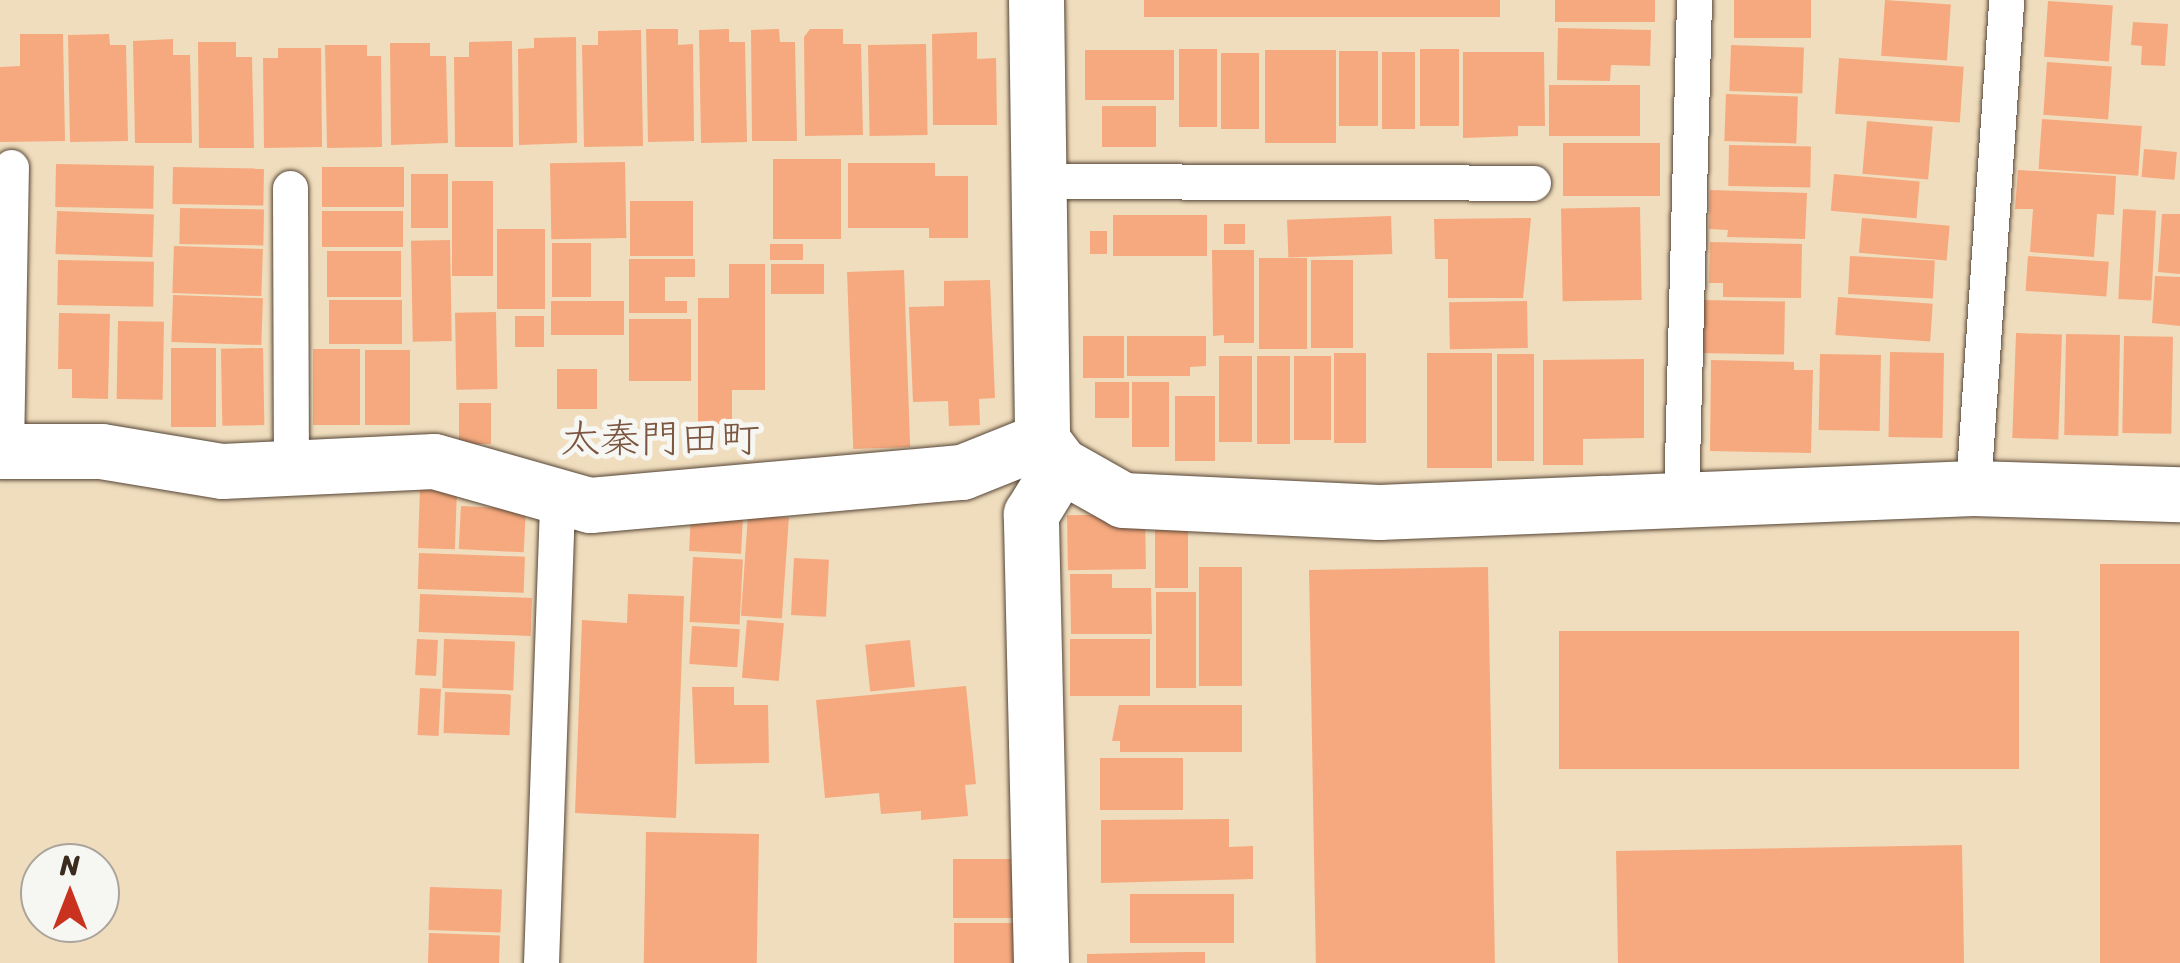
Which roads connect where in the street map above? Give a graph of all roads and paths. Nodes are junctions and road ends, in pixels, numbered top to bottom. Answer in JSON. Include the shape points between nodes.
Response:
{"nodes":[{"id":1,"x":1036,"y":0,"type":"edge"},
{"id":2,"x":1694,"y":0,"type":"edge"},
{"id":3,"x":2006,"y":0,"type":"edge"},
{"id":4,"x":11,"y":167,"type":"dead end"},
{"id":5,"x":1038,"y":181,"type":"junction"},
{"id":6,"x":1532,"y":183,"type":"dead end"},
{"id":7,"x":290,"y":188,"type":"dead end"},
{"id":8,"x":3,"y":451,"type":"edge"},
{"id":9,"x":1052,"y":453,"type":"junction"},
{"id":10,"x":291,"y":468,"type":"junction"},
{"id":11,"x":1973,"y":488,"type":"junction"},
{"id":12,"x":2180,"y":494,"type":"edge"},
{"id":13,"x":557,"y":498,"type":"junction"},
{"id":14,"x":1681,"y":501,"type":"junction"},
{"id":15,"x":541,"y":963,"type":"edge"},
{"id":16,"x":1041,"y":963,"type":"edge"}],
"edges":[{"from":1,"to":5,"type":"street"},
{"from":2,"to":14,"type":"lane"},
{"from":3,"to":11,"type":"lane"},
{"from":4,"to":8,"type":"lane"},
{"from":5,"to":6,"type":"lane"},
{"from":5,"to":9,"type":"street"},
{"from":7,"to":10,"type":"lane"},
{"from":8,"to":10,"type":"street","via":[[101,451],[222,471]]},
{"from":9,"to":13,"type":"street","via":[[962,472],[590,505]]},
{"from":9,"to":14,"type":"street","via":[[1123,500],[1379,512]]},
{"from":9,"to":16,"type":"street","via":[[1032,514]]},
{"from":10,"to":13,"type":"street","via":[[434,462]]},
{"from":11,"to":12,"type":"street"},
{"from":11,"to":14,"type":"street"},
{"from":13,"to":15,"type":"lane"}]}
